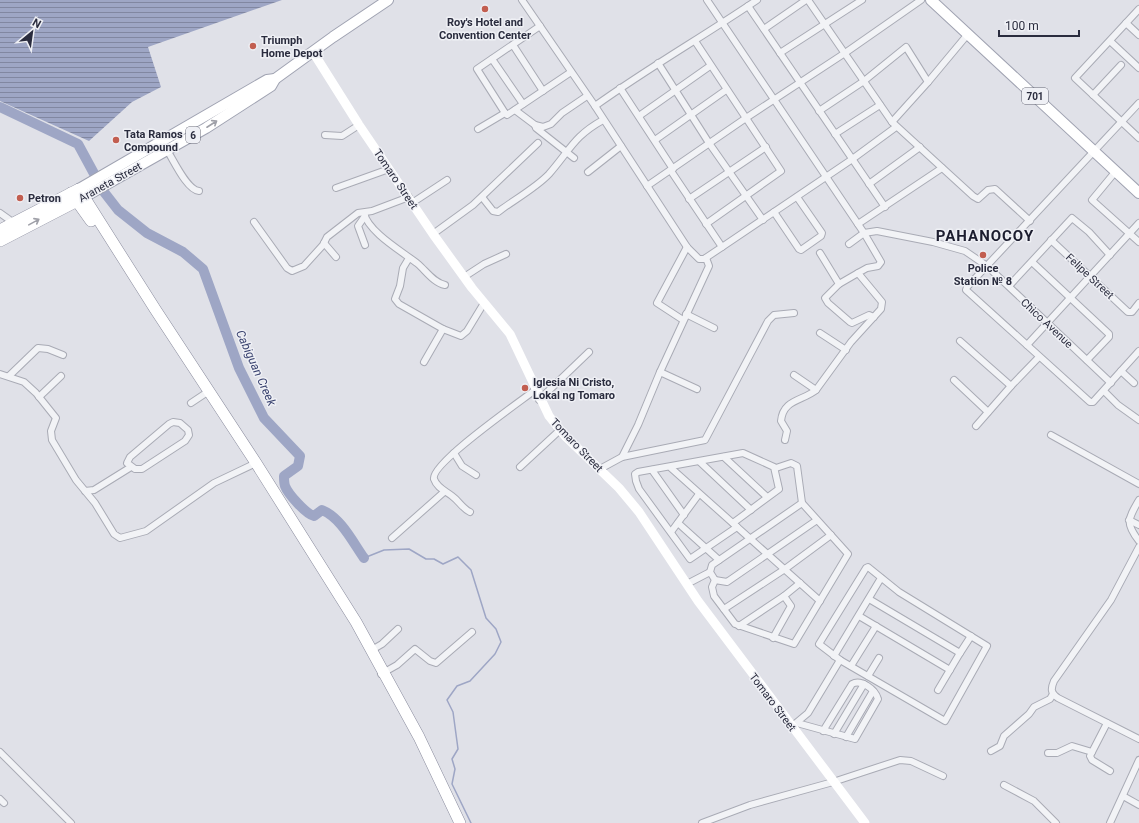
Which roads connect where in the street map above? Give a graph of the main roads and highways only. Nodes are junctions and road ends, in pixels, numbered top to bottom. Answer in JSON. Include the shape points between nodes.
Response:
{"nodes":[{"id":1,"x":388,"y":0,"type":"edge"},
{"id":2,"x":931,"y":0,"type":"edge"},
{"id":3,"x":275,"y":79,"type":"junction"},
{"id":4,"x":104,"y":181,"type":"junction"},
{"id":5,"x":1139,"y":192,"type":"edge"},
{"id":6,"x":78,"y":195,"type":"junction"},
{"id":7,"x":17,"y":226,"type":"junction"},
{"id":8,"x":0,"y":230,"type":"edge"},
{"id":9,"x":0,"y":241,"type":"edge"},
{"id":10,"x":383,"y":673,"type":"junction"},
{"id":11,"x":456,"y":823,"type":"edge"},
{"id":12,"x":460,"y":823,"type":"edge"}],
"edges":[{"from":1,"to":3,"type":"main road","name":"Araneta Street","number":"6"},
{"from":2,"to":5,"type":"main road","number":"701"},
{"from":3,"to":4,"type":"main road","name":"Araneta Street","number":"6","via":[[267,80]]},
{"from":4,"to":3,"type":"main road","name":"Araneta Street","number":"6","one_way":true,"via":[[167,150],[271,86]]},
{"from":4,"to":6,"type":"main road","name":"Araneta Street","number":"6"},
{"from":6,"to":7,"type":"highway","name":"Araneta Street","number":"6"},
{"from":6,"to":10,"type":"highway","via":[[308,544]]},
{"from":7,"to":8,"type":"highway","name":"Araneta Street","number":"6"},
{"from":7,"to":9,"type":"highway","name":"Araneta Street","number":"6"},
{"from":10,"to":11,"type":"highway"},
{"from":10,"to":12,"type":"highway","via":[[419,737]]}]}
